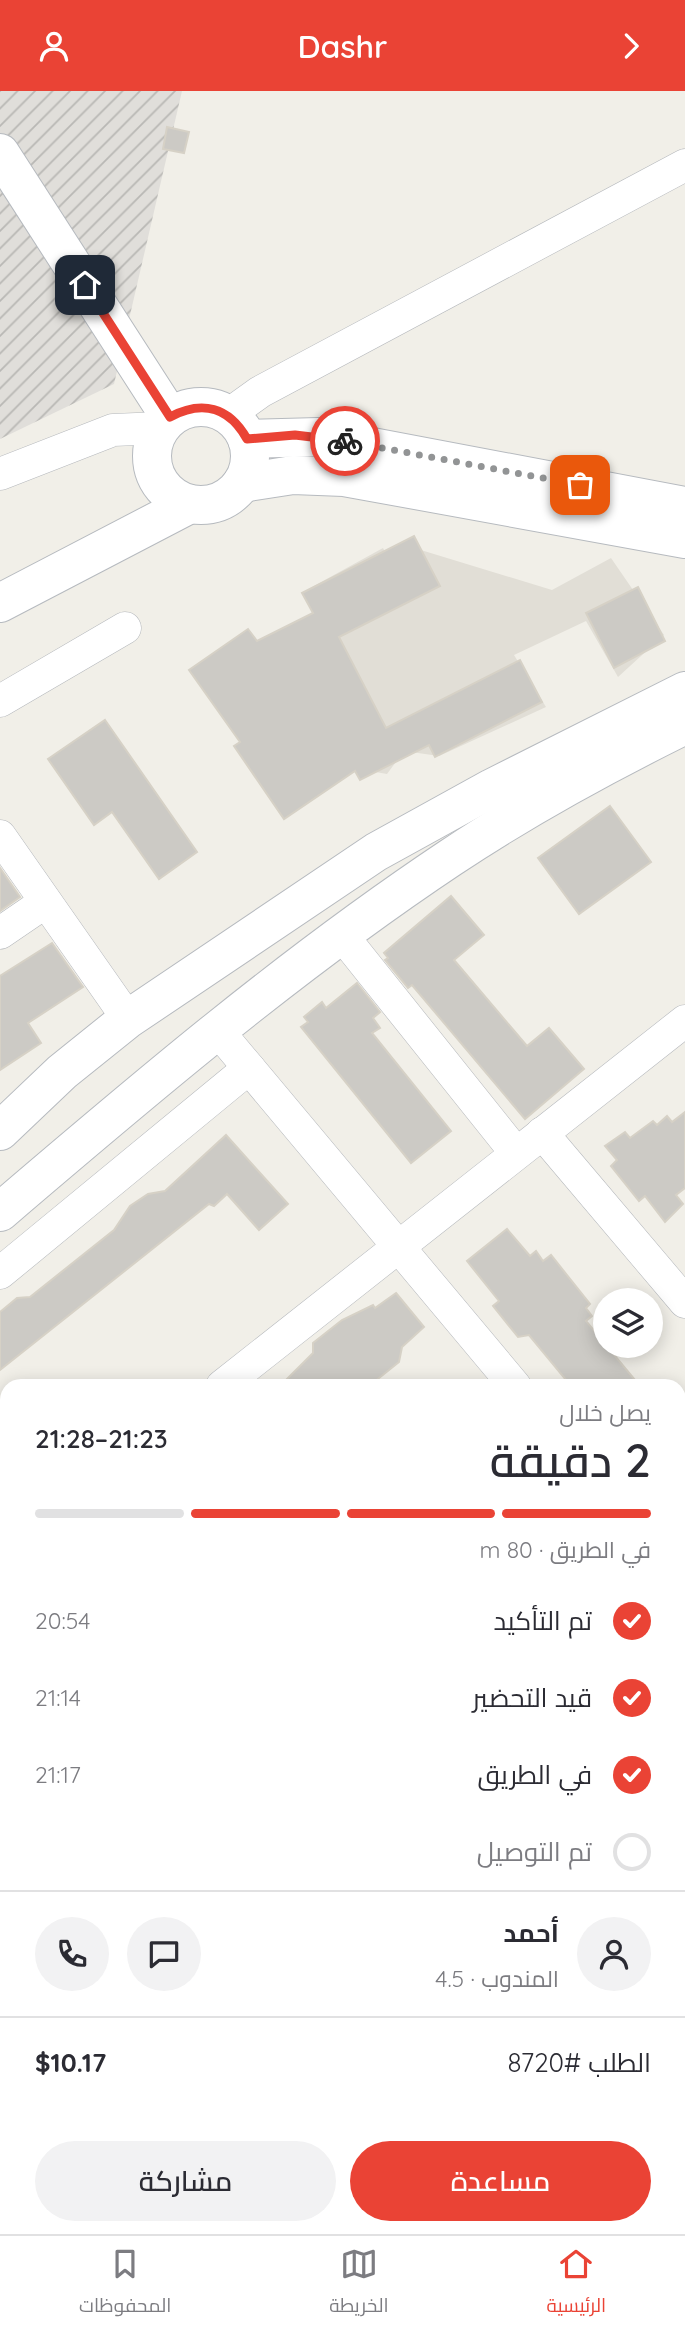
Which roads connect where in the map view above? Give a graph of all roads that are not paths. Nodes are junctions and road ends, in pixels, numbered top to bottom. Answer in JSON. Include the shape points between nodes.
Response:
{"nodes":[{"id":1,"x":0,"y":153,"type":"edge"},
{"id":2,"x":685,"y":165,"type":"edge"},
{"id":3,"x":165,"y":422,"type":"junction"},
{"id":4,"x":238,"y":427,"type":"junction"},
{"id":5,"x":154,"y":473,"type":"junction"},
{"id":6,"x":0,"y":474,"type":"edge"},
{"id":7,"x":242,"y":483,"type":"junction"},
{"id":8,"x":190,"y":504,"type":"junction"},
{"id":9,"x":685,"y":506,"type":"edge"},
{"id":10,"x":121,"y":538,"type":"junction"},
{"id":11,"x":685,"y":539,"type":"edge"},
{"id":12,"x":0,"y":603,"type":"edge"},
{"id":13,"x":125,"y":628,"type":"dead end"},
{"id":14,"x":685,"y":691,"type":"edge"},
{"id":15,"x":0,"y":701,"type":"edge"},
{"id":16,"x":685,"y":725,"type":"edge"},
{"id":17,"x":0,"y":836,"type":"edge"},
{"id":18,"x":44,"y":903,"type":"junction"},
{"id":19,"x":0,"y":933,"type":"edge"},
{"id":20,"x":341,"y":934,"type":"junction"},
{"id":21,"x":128,"y":1019,"type":"junction"},
{"id":22,"x":685,"y":1021,"type":"edge"},
{"id":23,"x":218,"y":1031,"type":"junction"},
{"id":24,"x":249,"y":1068,"type":"junction"},
{"id":25,"x":0,"y":1131,"type":"edge"},
{"id":26,"x":542,"y":1133,"type":"junction"},
{"id":27,"x":516,"y":1153,"type":"junction"},
{"id":28,"x":0,"y":1212,"type":"edge"},
{"id":29,"x":399,"y":1244,"type":"junction"},
{"id":30,"x":0,"y":1273,"type":"edge"},
{"id":31,"x":685,"y":1302,"type":"edge"},
{"id":32,"x":231,"y":1379,"type":"edge"},
{"id":33,"x":509,"y":1379,"type":"edge"}],
"edges":[{"from":1,"to":3,"type":"street"},
{"from":2,"to":4,"type":"street","via":[[260,392]]},
{"from":3,"to":4,"type":"street","via":[[199,407],[214,408]]},
{"from":3,"to":5,"type":"street","via":[[151,457]]},
{"from":3,"to":6,"type":"street","via":[[105,432]]},
{"from":4,"to":7,"type":"street","via":[[250,454]]},
{"from":4,"to":9,"type":"street","via":[[342,440]]},
{"from":5,"to":8,"type":"street","via":[[168,493]]},
{"from":5,"to":10,"type":"street","via":[[141,507]]},
{"from":7,"to":8,"type":"street","via":[[220,501]]},
{"from":7,"to":11,"type":"street","via":[[293,475],[344,477]]},
{"from":8,"to":10,"type":"street"},
{"from":10,"to":12,"type":"street"},
{"from":13,"to":15,"type":"street"},
{"from":14,"to":21,"type":"street","via":[[376,852]]},
{"from":16,"to":20,"type":"street","via":[[508,821]]},
{"from":17,"to":18,"type":"street"},
{"from":18,"to":19,"type":"street"},
{"from":18,"to":21,"type":"street"},
{"from":20,"to":23,"type":"street"},
{"from":20,"to":27,"type":"street"},
{"from":21,"to":25,"type":"street","via":[[62,1072]]},
{"from":22,"to":26,"type":"street"},
{"from":23,"to":24,"type":"street"},
{"from":23,"to":28,"type":"street"},
{"from":24,"to":29,"type":"street"},
{"from":24,"to":30,"type":"street"},
{"from":26,"to":27,"type":"street"},
{"from":26,"to":31,"type":"street"},
{"from":27,"to":29,"type":"street"},
{"from":29,"to":32,"type":"street"},
{"from":29,"to":33,"type":"street"}]}
